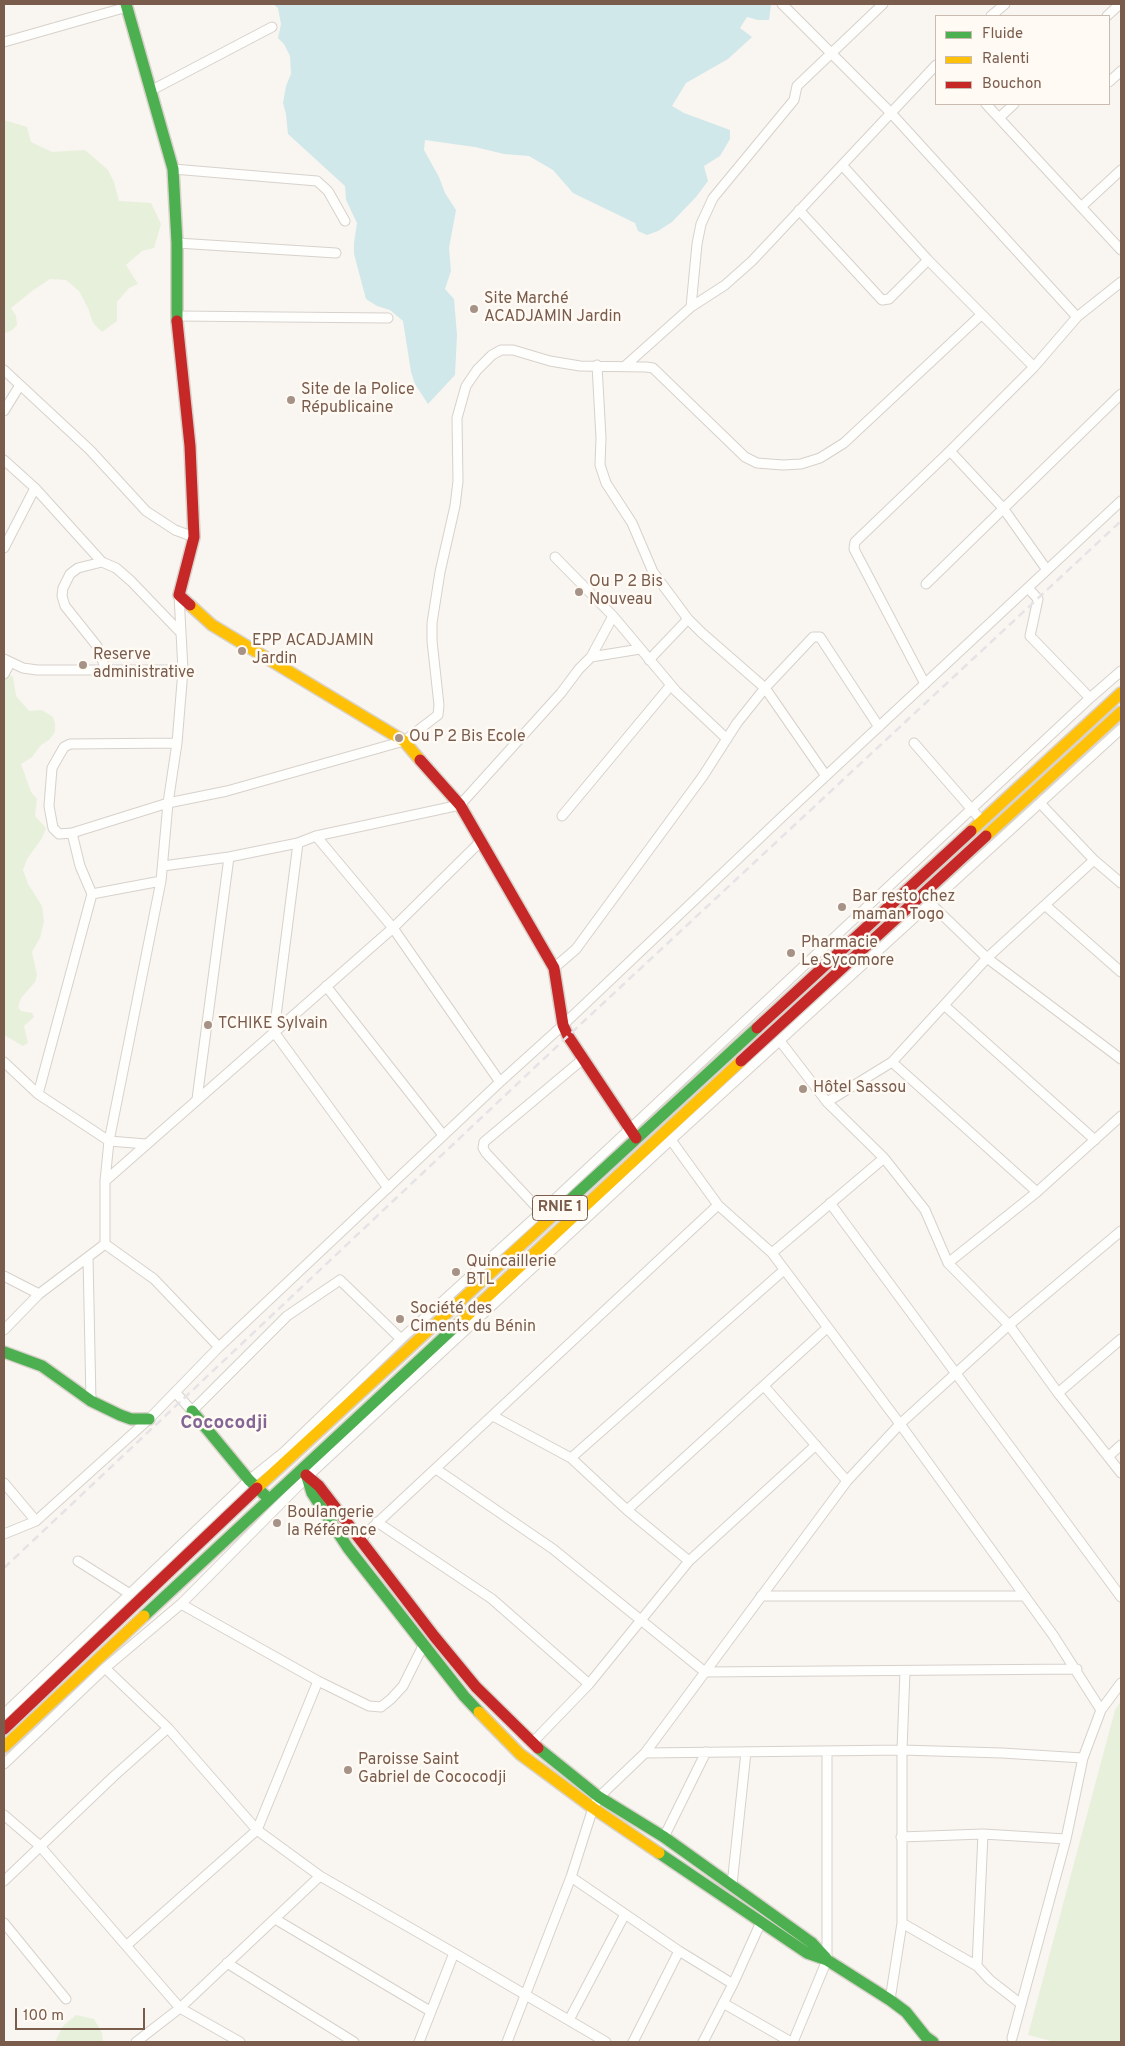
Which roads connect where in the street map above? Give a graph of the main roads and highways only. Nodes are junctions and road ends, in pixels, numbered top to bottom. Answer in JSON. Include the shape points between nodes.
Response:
{"nodes":[{"id":1,"x":126,"y":5,"type":"edge"},
{"id":2,"x":1121,"y":692,"type":"edge"},
{"id":3,"x":1121,"y":712,"type":"edge"},
{"id":4,"x":633,"y":1133,"type":"junction"},
{"id":5,"x":4,"y":1352,"type":"edge"},
{"id":6,"x":192,"y":1411,"type":"road end"},
{"id":7,"x":150,"y":1419,"type":"road end"},
{"id":8,"x":287,"y":1455,"type":"junction"},
{"id":9,"x":304,"y":1473,"type":"junction"},
{"id":10,"x":253,"y":1484,"type":"junction"},
{"id":11,"x":269,"y":1499,"type":"junction"},
{"id":12,"x":4,"y":1729,"type":"edge"},
{"id":13,"x":4,"y":1747,"type":"edge"},
{"id":14,"x":827,"y":1960,"type":"junction"},
{"id":15,"x":933,"y":2042,"type":"edge"}],
"edges":[{"from":1,"to":4,"type":"main road","via":[[173,169],[176,316],[190,446],[194,537],[179,595],[212,625],[404,741],[460,805],[554,968],[563,1025]]},
{"from":2,"to":4,"type":"main road","number":"RNIE 1"},
{"from":3,"to":9,"type":"main road","number":"RNIE 1"},
{"from":4,"to":8,"type":"main road","number":"RNIE 1"},
{"from":5,"to":7,"type":"main road","via":[[42,1366],[91,1401],[131,1419]]},
{"from":6,"to":10,"type":"main road"},
{"from":8,"to":9,"type":"main road"},
{"from":8,"to":10,"type":"main road","number":"RNIE 1"},
{"from":9,"to":11,"type":"main road","number":"RNIE 1"},
{"from":9,"to":14,"type":"main road","via":[[319,1486],[476,1687],[532,1743],[599,1797],[664,1837],[812,1943]]},
{"from":9,"to":14,"type":"main road","via":[[312,1493],[348,1548],[464,1696],[520,1754],[593,1808],[807,1953]]},
{"from":10,"to":11,"type":"main road"},
{"from":10,"to":12,"type":"main road","number":"RNIE 1"},
{"from":11,"to":13,"type":"main road","number":"RNIE 1"},
{"from":14,"to":15,"type":"main road","via":[[906,2012]]}]}
